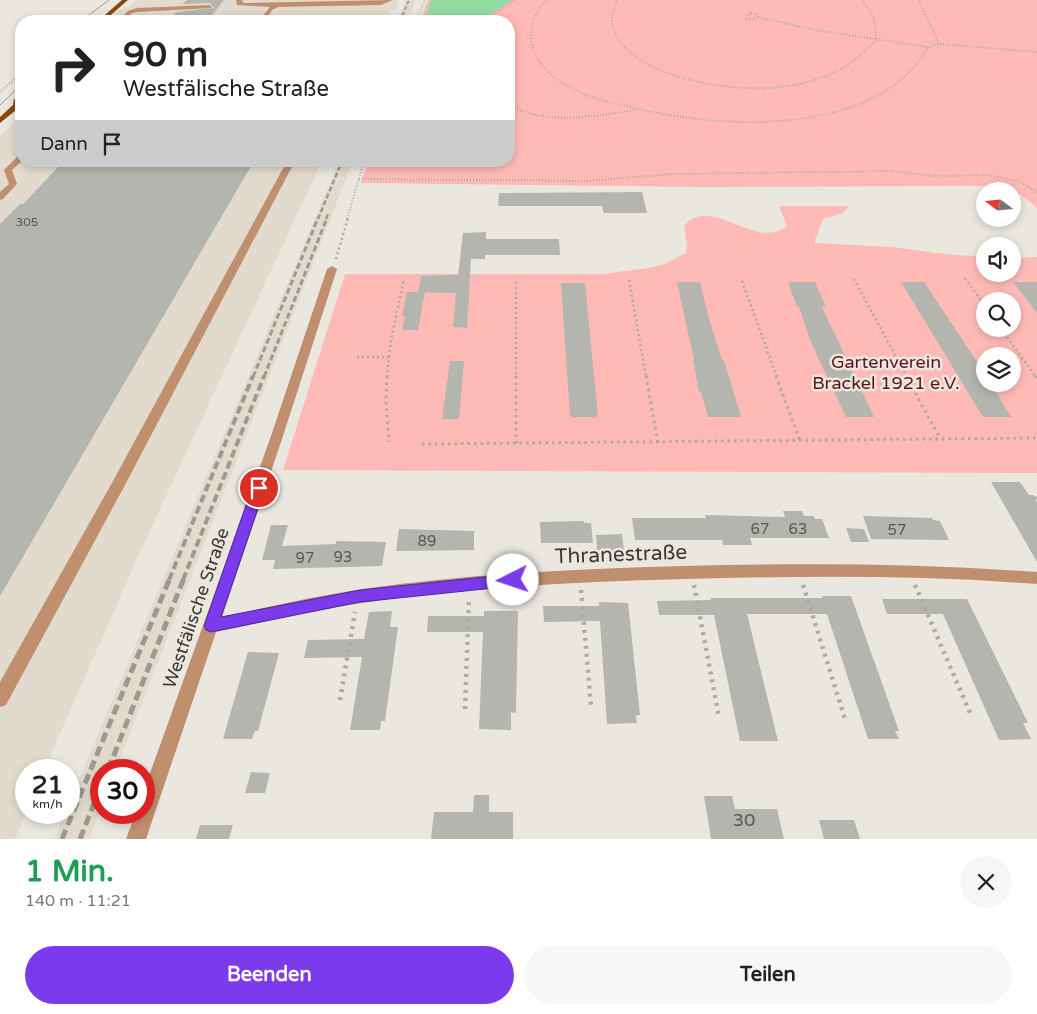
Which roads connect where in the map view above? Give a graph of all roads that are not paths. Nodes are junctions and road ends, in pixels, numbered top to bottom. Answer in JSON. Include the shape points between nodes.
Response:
{"nodes":[{"id":1,"x":125,"y":0,"type":"edge"},
{"id":2,"x":239,"y":0,"type":"edge"},
{"id":3,"x":390,"y":0,"type":"edge"},
{"id":4,"x":277,"y":5,"type":"junction"},
{"id":5,"x":210,"y":7,"type":"dead end"},
{"id":6,"x":108,"y":15,"type":"edge"},
{"id":7,"x":127,"y":15,"type":"edge"},
{"id":8,"x":266,"y":15,"type":"edge"},
{"id":9,"x":15,"y":103,"type":"edge"},
{"id":10,"x":15,"y":108,"type":"edge"},
{"id":11,"x":0,"y":112,"type":"edge"},
{"id":12,"x":0,"y":121,"type":"edge"},
{"id":13,"x":15,"y":164,"type":"edge"},
{"id":14,"x":288,"y":167,"type":"edge"},
{"id":15,"x":0,"y":197,"type":"edge"},
{"id":16,"x":332,"y":269,"type":"road end"},
{"id":17,"x":1037,"y":578,"type":"edge"},
{"id":18,"x":211,"y":626,"type":"junction"},
{"id":19,"x":0,"y":699,"type":"edge"},
{"id":20,"x":136,"y":839,"type":"edge"}],
"edges":[{"from":1,"to":6,"type":"main road"},
{"from":2,"to":4,"type":"street","via":[[242,5]]},
{"from":3,"to":4,"type":"street","via":[[381,3]]},
{"from":4,"to":8,"type":"street"},
{"from":5,"to":7,"type":"street","via":[[137,10]]},
{"from":9,"to":11,"type":"main road"},
{"from":10,"to":12,"type":"main road"},
{"from":13,"to":15,"type":"street","via":[[8,170],[13,184]]},
{"from":14,"to":19,"type":"street"},
{"from":16,"to":18,"type":"street","name":"Westfälische Straße"},
{"from":17,"to":18,"type":"street","name":"Thranestraße","via":[[960,572],[798,570],[580,576],[354,597]]},
{"from":18,"to":20,"type":"street","name":"Westfälische Straße"}]}
